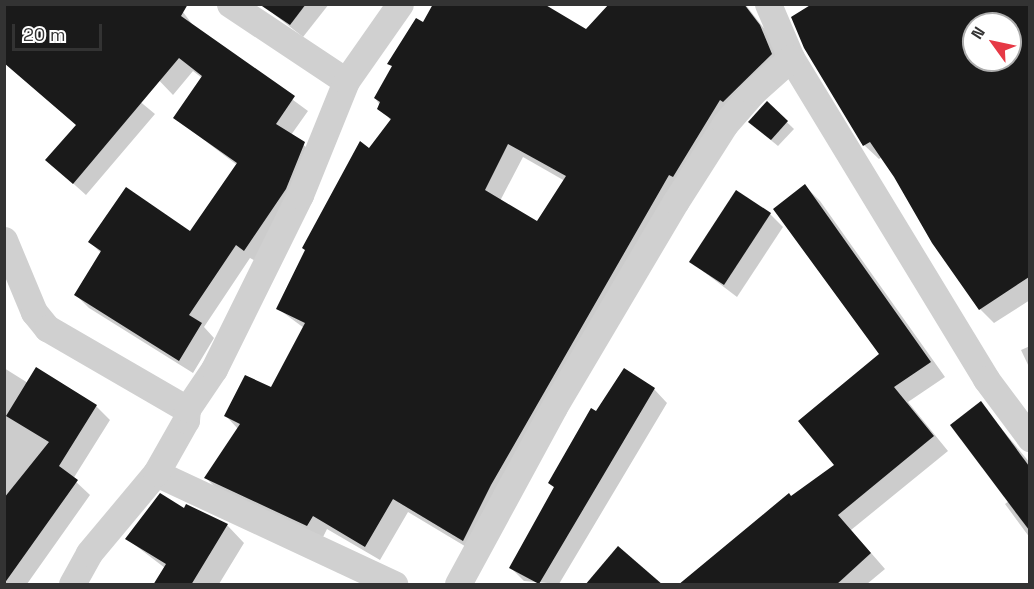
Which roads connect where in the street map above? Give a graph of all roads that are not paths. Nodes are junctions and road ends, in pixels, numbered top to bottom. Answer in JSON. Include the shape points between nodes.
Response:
{"nodes":[{"id":1,"x":230,"y":4,"type":"edge"},
{"id":2,"x":400,"y":4,"type":"edge"},
{"id":3,"x":768,"y":4,"type":"edge"},
{"id":4,"x":791,"y":58,"type":"junction"},
{"id":5,"x":346,"y":81,"type":"junction"},
{"id":6,"x":4,"y":240,"type":"edge"},
{"id":7,"x":187,"y":409,"type":"junction"},
{"id":8,"x":1029,"y":438,"type":"edge"},
{"id":9,"x":156,"y":473,"type":"junction"},
{"id":10,"x":386,"y":583,"type":"edge"},
{"id":11,"x":72,"y":585,"type":"edge"},
{"id":12,"x":458,"y":585,"type":"edge"}],
"edges":[{"from":1,"to":5,"type":"street"},
{"from":2,"to":5,"type":"street"},
{"from":3,"to":4,"type":"street"},
{"from":4,"to":8,"type":"street","via":[[986,379]]},
{"from":4,"to":12,"type":"street","via":[[725,124],[676,201],[554,406]]},
{"from":5,"to":7,"type":"street","via":[[300,195],[214,369]]},
{"from":6,"to":7,"type":"street","via":[[34,312],[47,328]]},
{"from":7,"to":9,"type":"street","via":[[186,420]]},
{"from":9,"to":10,"type":"street"},
{"from":9,"to":11,"type":"street","via":[[89,553]]}]}
